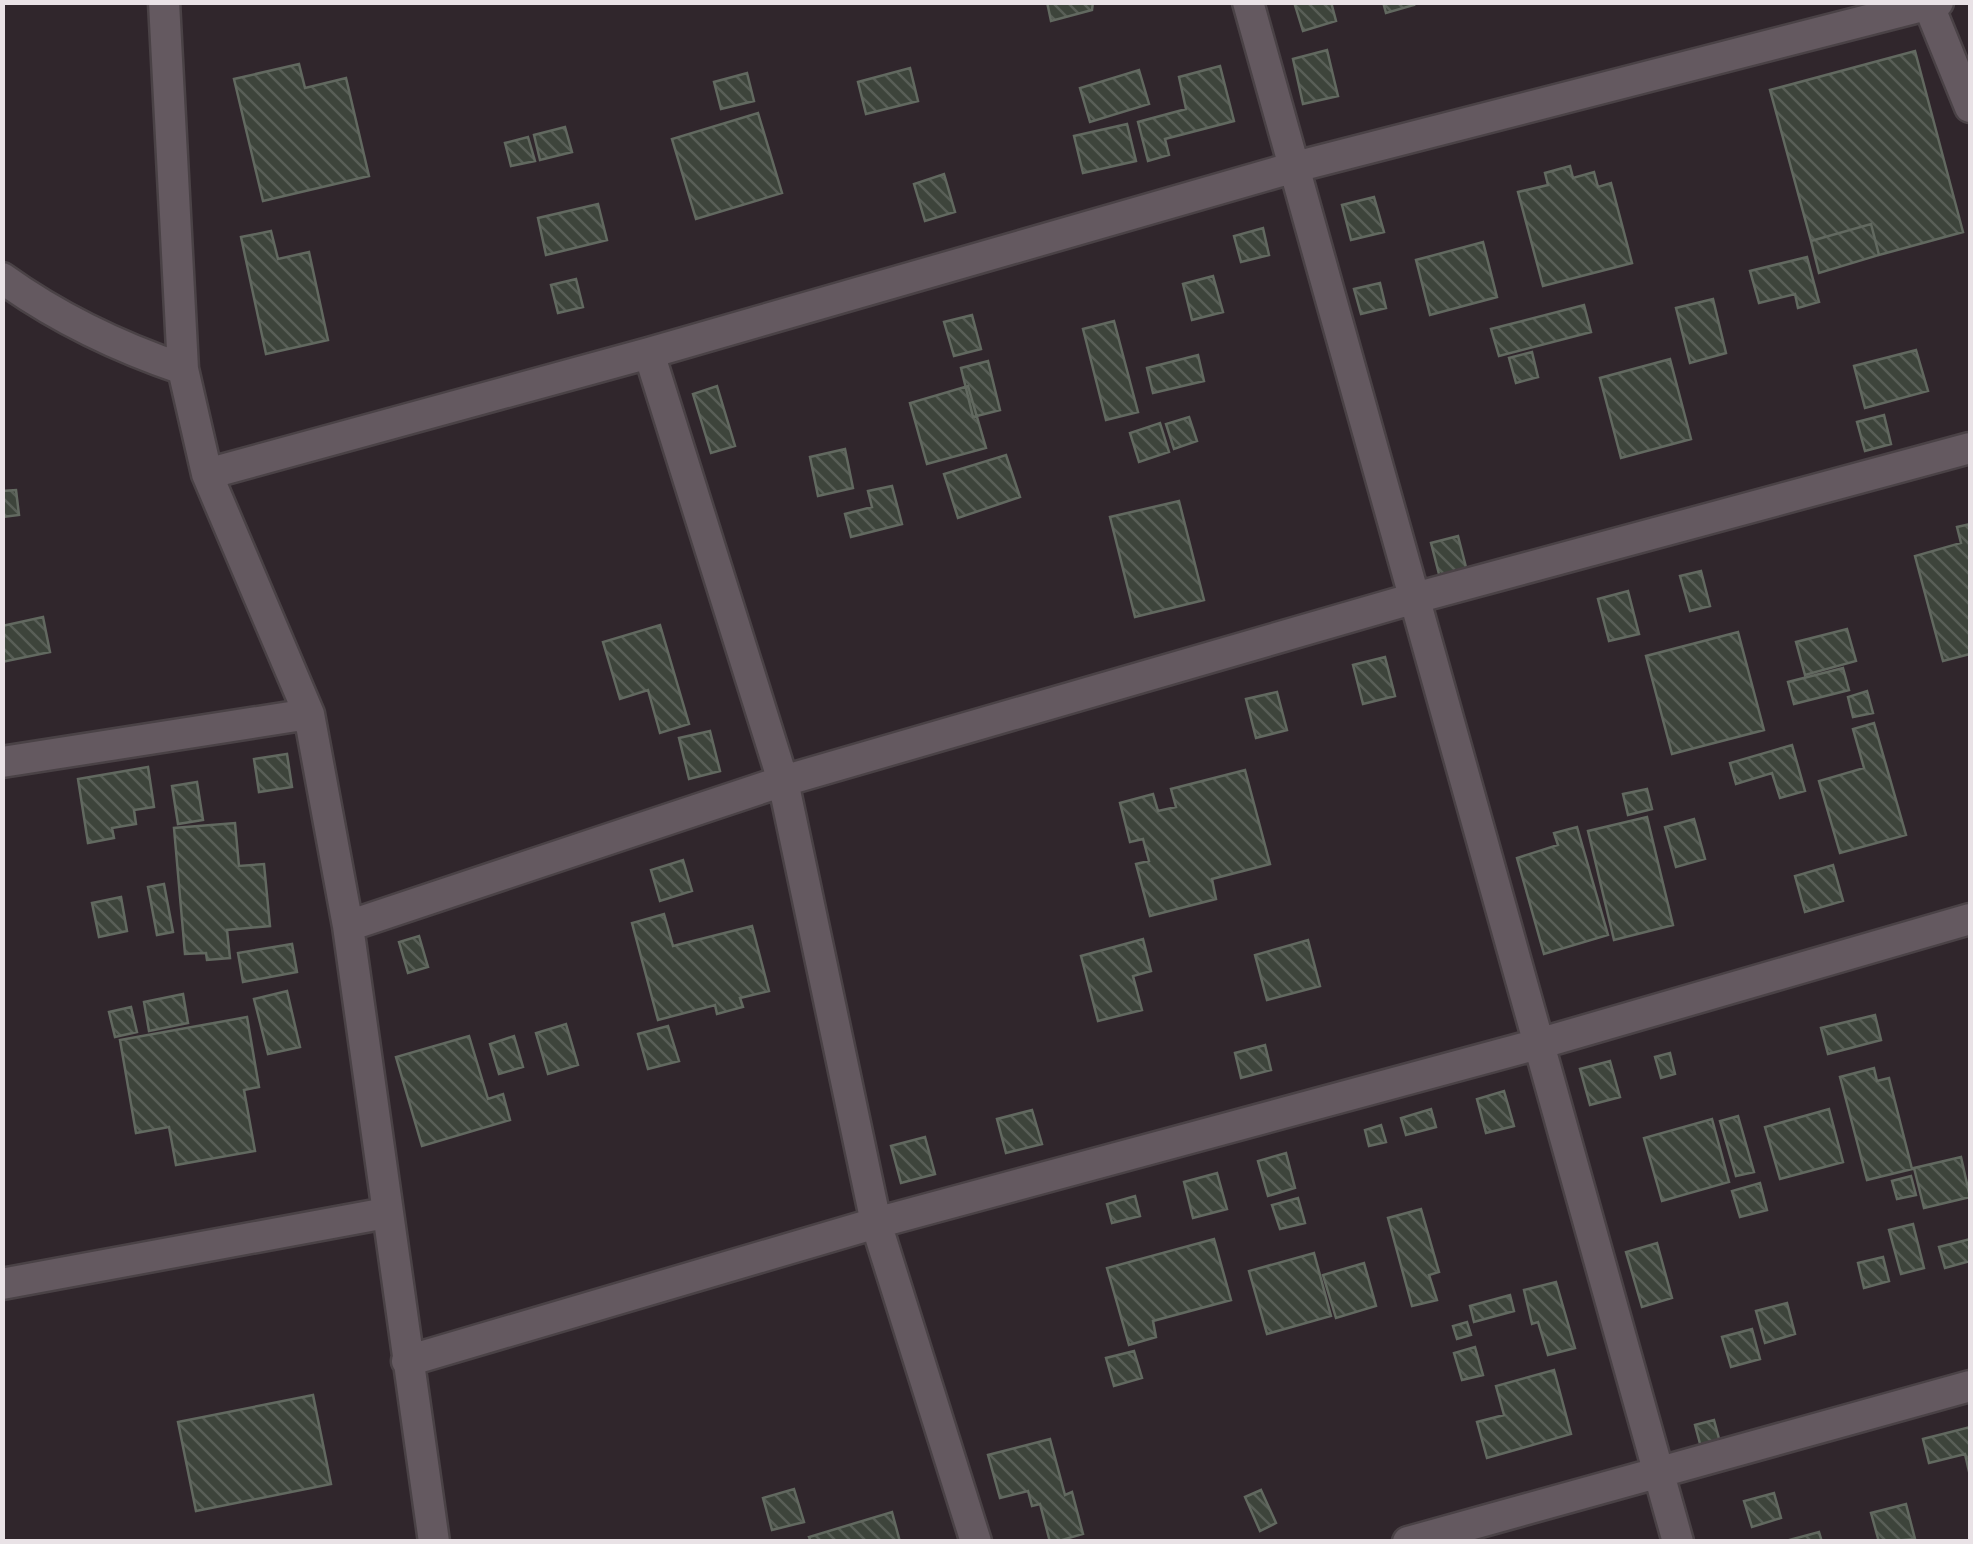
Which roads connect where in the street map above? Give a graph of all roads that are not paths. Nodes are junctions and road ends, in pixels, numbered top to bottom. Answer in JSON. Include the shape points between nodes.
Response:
{"nodes":[{"id":1,"x":164,"y":2,"type":"edge"},
{"id":2,"x":1248,"y":2,"type":"edge"},
{"id":3,"x":1934,"y":4,"type":"edge"},
{"id":4,"x":1970,"y":107,"type":"edge"},
{"id":5,"x":1295,"y":166,"type":"junction"},
{"id":6,"x":2,"y":278,"type":"edge"},
{"id":7,"x":649,"y":352,"type":"junction"},
{"id":8,"x":184,"y":369,"type":"junction"},
{"id":9,"x":1970,"y":448,"type":"edge"},
{"id":10,"x":207,"y":474,"type":"junction"},
{"id":11,"x":1415,"y":598,"type":"junction"},
{"id":12,"x":309,"y":714,"type":"junction"},
{"id":13,"x":2,"y":762,"type":"edge"},
{"id":14,"x":783,"y":781,"type":"junction"},
{"id":15,"x":1970,"y":919,"type":"edge"},
{"id":16,"x":348,"y":926,"type":"junction"},
{"id":17,"x":1538,"y":1044,"type":"junction"},
{"id":18,"x":386,"y":1214,"type":"junction"},
{"id":19,"x":876,"y":1223,"type":"junction"},
{"id":20,"x":2,"y":1284,"type":"edge"},
{"id":21,"x":407,"y":1361,"type":"junction"},
{"id":22,"x":1970,"y":1386,"type":"edge"},
{"id":23,"x":1660,"y":1472,"type":"junction"},
{"id":24,"x":434,"y":1542,"type":"edge"},
{"id":25,"x":976,"y":1542,"type":"edge"},
{"id":26,"x":1408,"y":1542,"type":"edge"},
{"id":27,"x":1678,"y":1542,"type":"edge"}],
"edges":[{"from":1,"to":8,"type":"street"},
{"from":2,"to":5,"type":"street"},
{"from":3,"to":4,"type":"street"},
{"from":3,"to":5,"type":"street"},
{"from":5,"to":7,"type":"street"},
{"from":5,"to":11,"type":"street"},
{"from":6,"to":8,"type":"street","via":[[90,333]]},
{"from":7,"to":10,"type":"street"},
{"from":7,"to":14,"type":"street"},
{"from":8,"to":10,"type":"street"},
{"from":9,"to":11,"type":"street"},
{"from":10,"to":12,"type":"street"},
{"from":11,"to":14,"type":"street"},
{"from":11,"to":17,"type":"street"},
{"from":12,"to":13,"type":"street"},
{"from":12,"to":16,"type":"street"},
{"from":14,"to":16,"type":"street"},
{"from":14,"to":19,"type":"street"},
{"from":15,"to":17,"type":"street"},
{"from":16,"to":18,"type":"street"},
{"from":17,"to":19,"type":"street"},
{"from":17,"to":23,"type":"street"},
{"from":18,"to":20,"type":"street"},
{"from":18,"to":21,"type":"street"},
{"from":19,"to":21,"type":"street"},
{"from":19,"to":25,"type":"street"},
{"from":21,"to":24,"type":"street"},
{"from":22,"to":23,"type":"street"},
{"from":23,"to":26,"type":"street"},
{"from":23,"to":27,"type":"street"}]}
